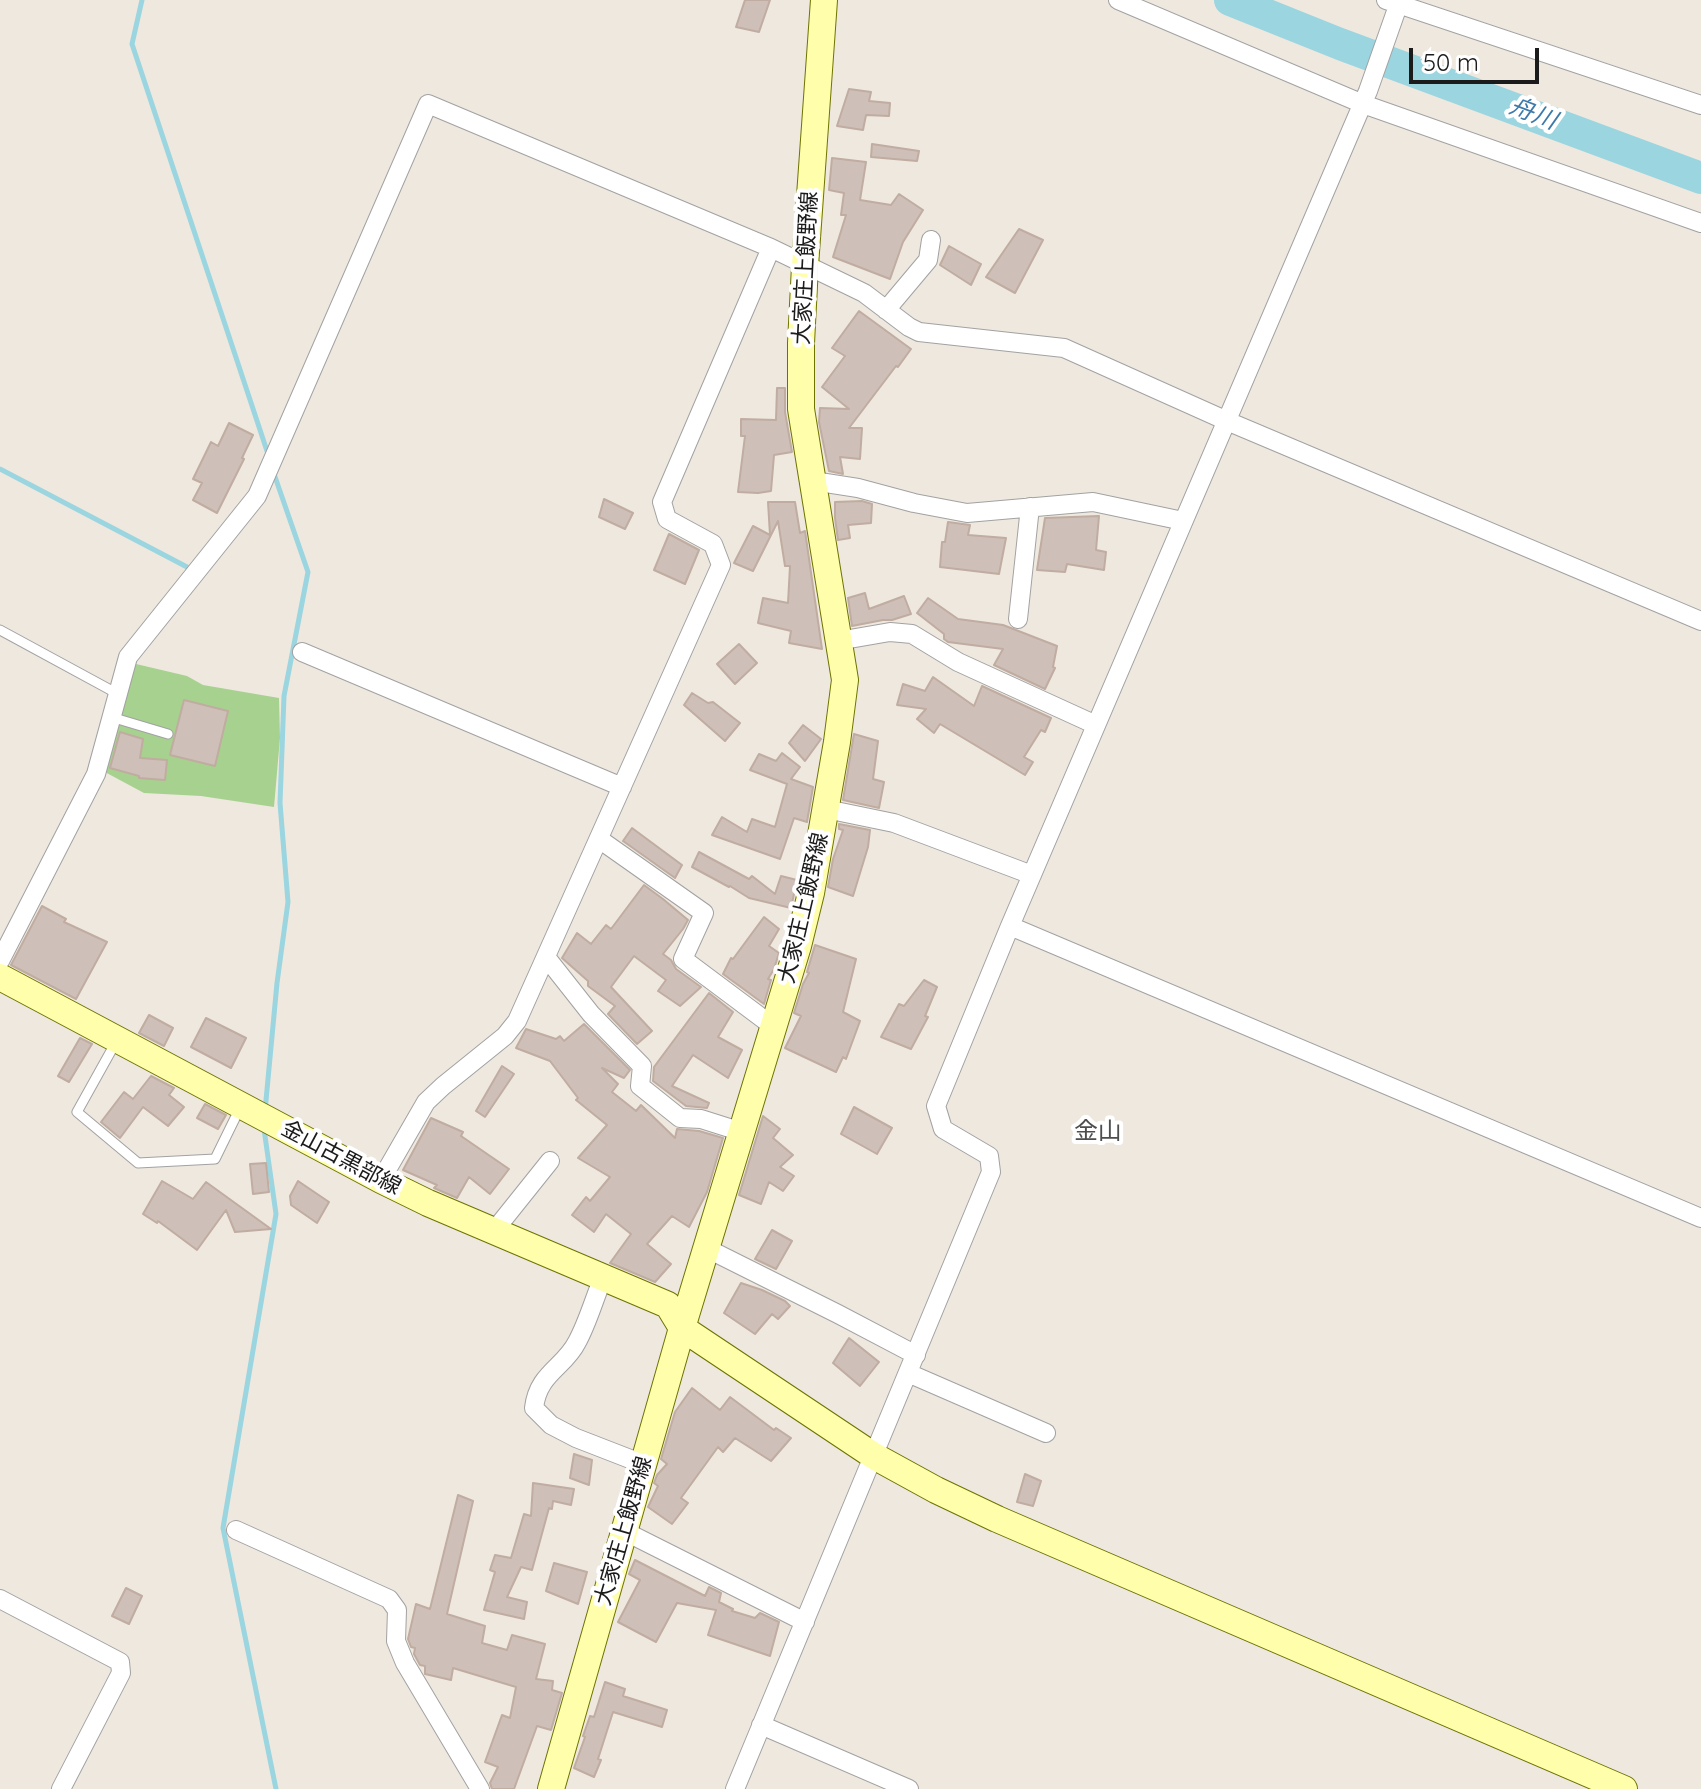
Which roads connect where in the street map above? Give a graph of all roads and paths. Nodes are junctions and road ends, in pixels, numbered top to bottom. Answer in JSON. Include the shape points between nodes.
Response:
{"nodes":[{"id":1,"x":824,"y":0,"type":"edge"},
{"id":2,"x":1118,"y":0,"type":"edge"},
{"id":3,"x":1395,"y":2,"type":"edge"},
{"id":4,"x":1366,"y":98,"type":"junction"},
{"id":5,"x":1701,"y":105,"type":"edge"},
{"id":6,"x":1701,"y":223,"type":"edge"},
{"id":7,"x":931,"y":240,"type":"dead end"},
{"id":8,"x":771,"y":248,"type":"junction"},
{"id":9,"x":805,"y":266,"type":"junction"},
{"id":10,"x":886,"y":310,"type":"junction"},
{"id":11,"x":1227,"y":421,"type":"junction"},
{"id":12,"x":813,"y":481,"type":"junction"},
{"id":13,"x":1030,"y":507,"type":"junction"},
{"id":14,"x":1183,"y":521,"type":"junction"},
{"id":15,"x":1018,"y":619,"type":"dead end"},
{"id":16,"x":1701,"y":621,"type":"edge"},
{"id":17,"x":0,"y":630,"type":"edge"},
{"id":18,"x":838,"y":641,"type":"junction"},
{"id":19,"x":302,"y":652,"type":"dead end"},
{"id":20,"x":118,"y":694,"type":"junction"},
{"id":21,"x":111,"y":717,"type":"junction"},
{"id":22,"x":1096,"y":725,"type":"junction"},
{"id":23,"x":168,"y":734,"type":"dead end"},
{"id":24,"x":622,"y":787,"type":"junction"},
{"id":25,"x":826,"y":809,"type":"junction"},
{"id":26,"x":599,"y":839,"type":"junction"},
{"id":27,"x":1032,"y":875,"type":"junction"},
{"id":28,"x":1010,"y":926,"type":"junction"},
{"id":29,"x":546,"y":957,"type":"junction"},
{"id":30,"x":0,"y":961,"type":"edge"},
{"id":31,"x":0,"y":977,"type":"edge"},
{"id":32,"x":774,"y":1027,"type":"junction"},
{"id":33,"x":118,"y":1039,"type":"junction"},
{"id":34,"x":241,"y":1105,"type":"junction"},
{"id":35,"x":742,"y":1132,"type":"junction"},
{"id":36,"x":550,"y":1161,"type":"dead end"},
{"id":37,"x":381,"y":1180,"type":"junction"},
{"id":38,"x":1701,"y":1218,"type":"edge"},
{"id":39,"x":494,"y":1231,"type":"junction"},
{"id":40,"x":706,"y":1248,"type":"junction"},
{"id":41,"x":603,"y":1278,"type":"junction"},
{"id":42,"x":682,"y":1328,"type":"junction"},
{"id":43,"x":916,"y":1355,"type":"junction"},
{"id":44,"x":908,"y":1373,"type":"junction"},
{"id":45,"x":1046,"y":1433,"type":"dead end"},
{"id":46,"x":874,"y":1456,"type":"junction"},
{"id":47,"x":643,"y":1464,"type":"junction"},
{"id":48,"x":236,"y":1530,"type":"dead end"},
{"id":49,"x":624,"y":1531,"type":"junction"},
{"id":50,"x":0,"y":1599,"type":"edge"},
{"id":51,"x":805,"y":1622,"type":"junction"},
{"id":52,"x":761,"y":1725,"type":"junction"},
{"id":53,"x":61,"y":1789,"type":"edge"},
{"id":54,"x":480,"y":1789,"type":"edge"},
{"id":55,"x":551,"y":1789,"type":"edge"},
{"id":56,"x":735,"y":1789,"type":"edge"},
{"id":57,"x":909,"y":1789,"type":"edge"},
{"id":58,"x":1624,"y":1789,"type":"edge"}],
"edges":[{"from":1,"to":9,"type":"main road","name":"大家庄上飯野線"},
{"from":2,"to":4,"type":"street"},
{"from":3,"to":4,"type":"street"},
{"from":3,"to":5,"type":"street"},
{"from":4,"to":6,"type":"street"},
{"from":4,"to":11,"type":"street"},
{"from":7,"to":10,"type":"street","via":[[928,260]]},
{"from":8,"to":9,"type":"street"},
{"from":8,"to":20,"type":"street","via":[[428,104],[257,496],[128,657]]},
{"from":8,"to":24,"type":"street","via":[[662,502],[667,519],[713,544],[721,565]]},
{"from":9,"to":10,"type":"street","via":[[864,293]]},
{"from":9,"to":12,"type":"main road","name":"大家庄上飯野線","via":[[801,409]]},
{"from":10,"to":11,"type":"street","via":[[919,332],[1064,348]]},
{"from":11,"to":14,"type":"street"},
{"from":11,"to":16,"type":"street"},
{"from":12,"to":13,"type":"street","via":[[967,513]]},
{"from":12,"to":18,"type":"main road","name":"大家庄上飯野線"},
{"from":13,"to":14,"type":"street","via":[[1093,502]]},
{"from":13,"to":15,"type":"street"},
{"from":14,"to":22,"type":"street"},
{"from":17,"to":20,"type":"lane"},
{"from":18,"to":22,"type":"street","via":[[890,632],[912,634],[958,662]]},
{"from":18,"to":25,"type":"main road","name":"大家庄上飯野線","via":[[845,680]]},
{"from":19,"to":24,"type":"street"},
{"from":20,"to":21,"type":"street"},
{"from":21,"to":23,"type":"lane"},
{"from":21,"to":30,"type":"street","via":[[96,774]]},
{"from":22,"to":27,"type":"street"},
{"from":24,"to":26,"type":"street"},
{"from":25,"to":27,"type":"street","via":[[894,823]]},
{"from":25,"to":32,"type":"main road","name":"大家庄上飯野線","via":[[811,893]]},
{"from":26,"to":29,"type":"street"},
{"from":26,"to":32,"type":"street","via":[[704,913],[683,959]]},
{"from":27,"to":28,"type":"street"},
{"from":28,"to":38,"type":"street"},
{"from":28,"to":43,"type":"street","via":[[936,1106],[943,1129],[989,1156],[991,1172]]},
{"from":29,"to":35,"type":"street","via":[[642,1066],[640,1086],[680,1118]]},
{"from":29,"to":37,"type":"street","via":[[517,1021],[426,1102]]},
{"from":31,"to":33,"type":"main road","name":"金山古黒部線"},
{"from":32,"to":35,"type":"main road","name":"大家庄上飯野線"},
{"from":33,"to":34,"type":"main road","name":"金山古黒部線"},
{"from":33,"to":34,"type":"lane","via":[[77,1112],[138,1163],[215,1159]]},
{"from":34,"to":37,"type":"main road","name":"金山古黒部線"},
{"from":35,"to":40,"type":"main road","name":"大家庄上飯野線"},
{"from":36,"to":39,"type":"street"},
{"from":37,"to":39,"type":"main road","name":"金山古黒部線"},
{"from":39,"to":41,"type":"main road","name":"金山古黒部線"},
{"from":40,"to":42,"type":"main road","name":"大家庄上飯野線"},
{"from":40,"to":43,"type":"street"},
{"from":41,"to":42,"type":"main road","name":"金山古黒部線","via":[[668,1305]]},
{"from":41,"to":47,"type":"street","via":[[576,1345],[545,1378],[534,1408],[576,1438]]},
{"from":42,"to":46,"type":"main road","name":"金山古黒部線"},
{"from":42,"to":47,"type":"main road","name":"大家庄上飯野線"},
{"from":43,"to":44,"type":"street"},
{"from":44,"to":45,"type":"street"},
{"from":44,"to":46,"type":"street"},
{"from":46,"to":51,"type":"street"},
{"from":46,"to":58,"type":"main road","name":"金山古黒部線","via":[[997,1519]]},
{"from":47,"to":49,"type":"main road","name":"大家庄上飯野線"},
{"from":48,"to":54,"type":"street","via":[[389,1599],[397,1610],[396,1641],[405,1663]]},
{"from":49,"to":51,"type":"street"},
{"from":49,"to":55,"type":"main road","name":"大家庄上飯野線"},
{"from":50,"to":53,"type":"street","via":[[120,1662],[121,1673]]},
{"from":51,"to":52,"type":"street"},
{"from":52,"to":56,"type":"street"},
{"from":52,"to":57,"type":"street"}]}
